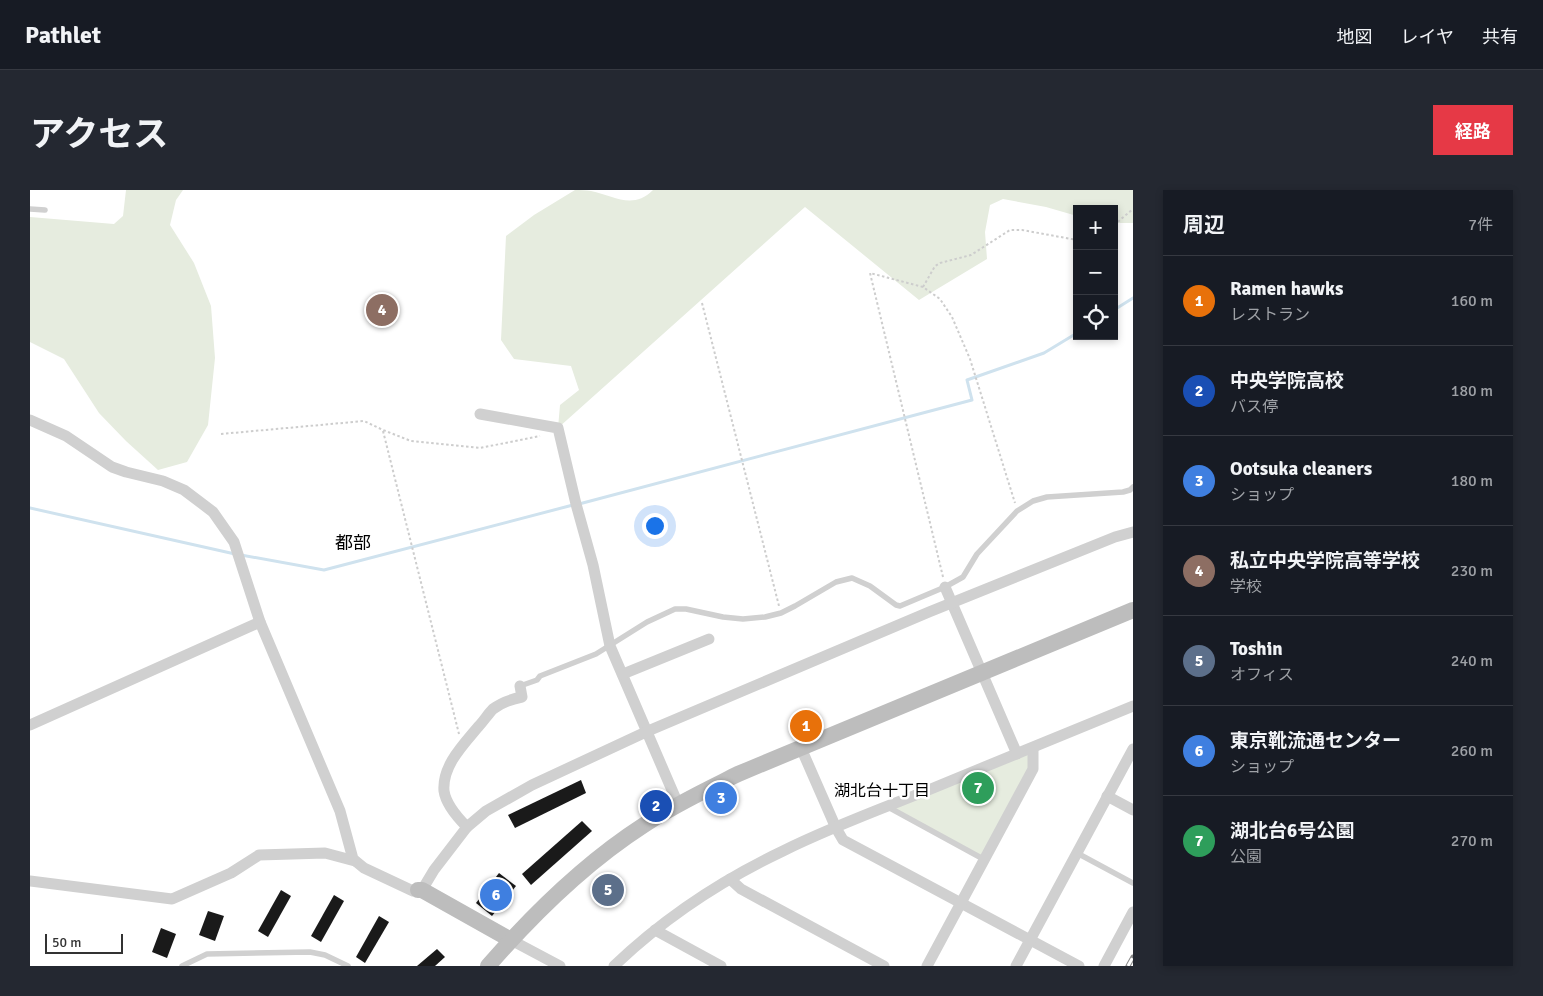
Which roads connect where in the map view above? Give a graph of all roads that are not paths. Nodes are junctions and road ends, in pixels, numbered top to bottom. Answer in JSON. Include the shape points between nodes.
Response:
{"nodes":[{"id":1,"x":30,"y":209,"type":"edge"},
{"id":2,"x":45,"y":210,"type":"dead end"},
{"id":3,"x":480,"y":414,"type":"dead end"},
{"id":4,"x":30,"y":420,"type":"edge"},
{"id":5,"x":1133,"y":487,"type":"edge"},
{"id":6,"x":1133,"y":532,"type":"edge"},
{"id":7,"x":945,"y":587,"type":"junction"},
{"id":8,"x":952,"y":604,"type":"junction"},
{"id":9,"x":1133,"y":610,"type":"edge"},
{"id":10,"x":260,"y":622,"type":"junction"},
{"id":11,"x":709,"y":639,"type":"dead end"},
{"id":12,"x":610,"y":646,"type":"junction"},
{"id":13,"x":623,"y":674,"type":"junction"},
{"id":14,"x":983,"y":674,"type":"junction"},
{"id":15,"x":520,"y":686,"type":"joint"},
{"id":16,"x":1133,"y":706,"type":"edge"},
{"id":17,"x":30,"y":725,"type":"edge"},
{"id":18,"x":648,"y":731,"type":"junction"},
{"id":19,"x":801,"y":748,"type":"junction"},
{"id":20,"x":1033,"y":748,"type":"junction"},
{"id":21,"x":1133,"y":749,"type":"edge"},
{"id":22,"x":1017,"y":754,"type":"junction"},
{"id":23,"x":1108,"y":796,"type":"junction"},
{"id":24,"x":678,"y":804,"type":"junction"},
{"id":25,"x":886,"y":806,"type":"junction"},
{"id":26,"x":1133,"y":810,"type":"edge"},
{"id":27,"x":467,"y":827,"type":"junction"},
{"id":28,"x":836,"y":828,"type":"junction"},
{"id":29,"x":1077,"y":853,"type":"junction"},
{"id":30,"x":985,"y":860,"type":"junction"},
{"id":31,"x":355,"y":861,"type":"junction"},
{"id":32,"x":730,"y":879,"type":"junction"},
{"id":33,"x":30,"y":881,"type":"edge"},
{"id":34,"x":1133,"y":884,"type":"edge"},
{"id":35,"x":420,"y":890,"type":"junction"},
{"id":36,"x":961,"y":903,"type":"junction"},
{"id":37,"x":1133,"y":912,"type":"edge"},
{"id":38,"x":655,"y":930,"type":"junction"},
{"id":39,"x":511,"y":940,"type":"junction"},
{"id":40,"x":1030,"y":940,"type":"junction"},
{"id":41,"x":334,"y":959,"type":"junction"},
{"id":42,"x":182,"y":966,"type":"edge"},
{"id":43,"x":333,"y":966,"type":"edge"},
{"id":44,"x":348,"y":966,"type":"edge"},
{"id":45,"x":488,"y":966,"type":"edge"},
{"id":46,"x":560,"y":966,"type":"edge"},
{"id":47,"x":614,"y":966,"type":"edge"},
{"id":48,"x":721,"y":966,"type":"edge"},
{"id":49,"x":884,"y":966,"type":"edge"},
{"id":50,"x":927,"y":966,"type":"edge"},
{"id":51,"x":1016,"y":966,"type":"edge"},
{"id":52,"x":1079,"y":966,"type":"edge"},
{"id":53,"x":1104,"y":966,"type":"edge"}],
"edges":[{"from":1,"to":2,"type":"lane"},
{"from":3,"to":12,"type":"street","via":[[558,428]]},
{"from":4,"to":10,"type":"street","via":[[66,436],[112,467],[163,480],[184,490],[213,512],[234,542]]},
{"from":5,"to":7,"type":"lane","via":[[1123,492],[1047,497],[1033,501],[1017,511],[977,554],[963,577]]},
{"from":6,"to":8,"type":"street"},
{"from":7,"to":8,"type":"street"},
{"from":7,"to":12,"type":"lane","via":[[900,606],[852,578],[836,582],[796,606],[765,617],[744,619],[675,609],[647,622]]},
{"from":8,"to":14,"type":"street"},
{"from":8,"to":18,"type":"street"},
{"from":9,"to":14,"type":"street"},
{"from":10,"to":17,"type":"street"},
{"from":10,"to":31,"type":"street","via":[[340,811]]},
{"from":11,"to":13,"type":"street"},
{"from":12,"to":13,"type":"street"},
{"from":12,"to":15,"type":"lane"},
{"from":13,"to":18,"type":"street"},
{"from":14,"to":19,"type":"street"},
{"from":14,"to":22,"type":"street"},
{"from":15,"to":27,"type":"street","via":[[522,697],[494,709],[462,746],[446,775],[444,792],[450,806]]},
{"from":16,"to":20,"type":"street"},
{"from":18,"to":24,"type":"street"},
{"from":18,"to":27,"type":"street","via":[[532,785],[486,811]]},
{"from":19,"to":24,"type":"street"},
{"from":19,"to":28,"type":"street"},
{"from":20,"to":22,"type":"street"},
{"from":20,"to":30,"type":"street","via":[[1033,769]]},
{"from":21,"to":23,"type":"street"},
{"from":22,"to":25,"type":"street"},
{"from":23,"to":26,"type":"street"},
{"from":23,"to":29,"type":"street"},
{"from":24,"to":39,"type":"street","via":[[643,825],[578,875]]},
{"from":25,"to":28,"type":"street"},
{"from":25,"to":30,"type":"lane"},
{"from":27,"to":35,"type":"street"},
{"from":28,"to":32,"type":"street"},
{"from":28,"to":36,"type":"street","via":[[843,840]]},
{"from":29,"to":34,"type":"lane"},
{"from":29,"to":40,"type":"street"},
{"from":30,"to":36,"type":"street"},
{"from":31,"to":33,"type":"street","via":[[325,853],[259,855],[231,873],[172,899]]},
{"from":31,"to":35,"type":"street","via":[[413,891]]},
{"from":32,"to":38,"type":"street"},
{"from":32,"to":49,"type":"street","via":[[741,889]]},
{"from":35,"to":39,"type":"street"},
{"from":36,"to":40,"type":"street"},
{"from":36,"to":50,"type":"street"},
{"from":37,"to":53,"type":"street"},
{"from":38,"to":47,"type":"street"},
{"from":38,"to":48,"type":"street"},
{"from":39,"to":45,"type":"street"},
{"from":39,"to":46,"type":"street"},
{"from":40,"to":51,"type":"street"},
{"from":40,"to":52,"type":"street"},
{"from":41,"to":42,"type":"lane","via":[[310,952],[212,954]]},
{"from":41,"to":43,"type":"lane"},
{"from":41,"to":44,"type":"lane"}]}
